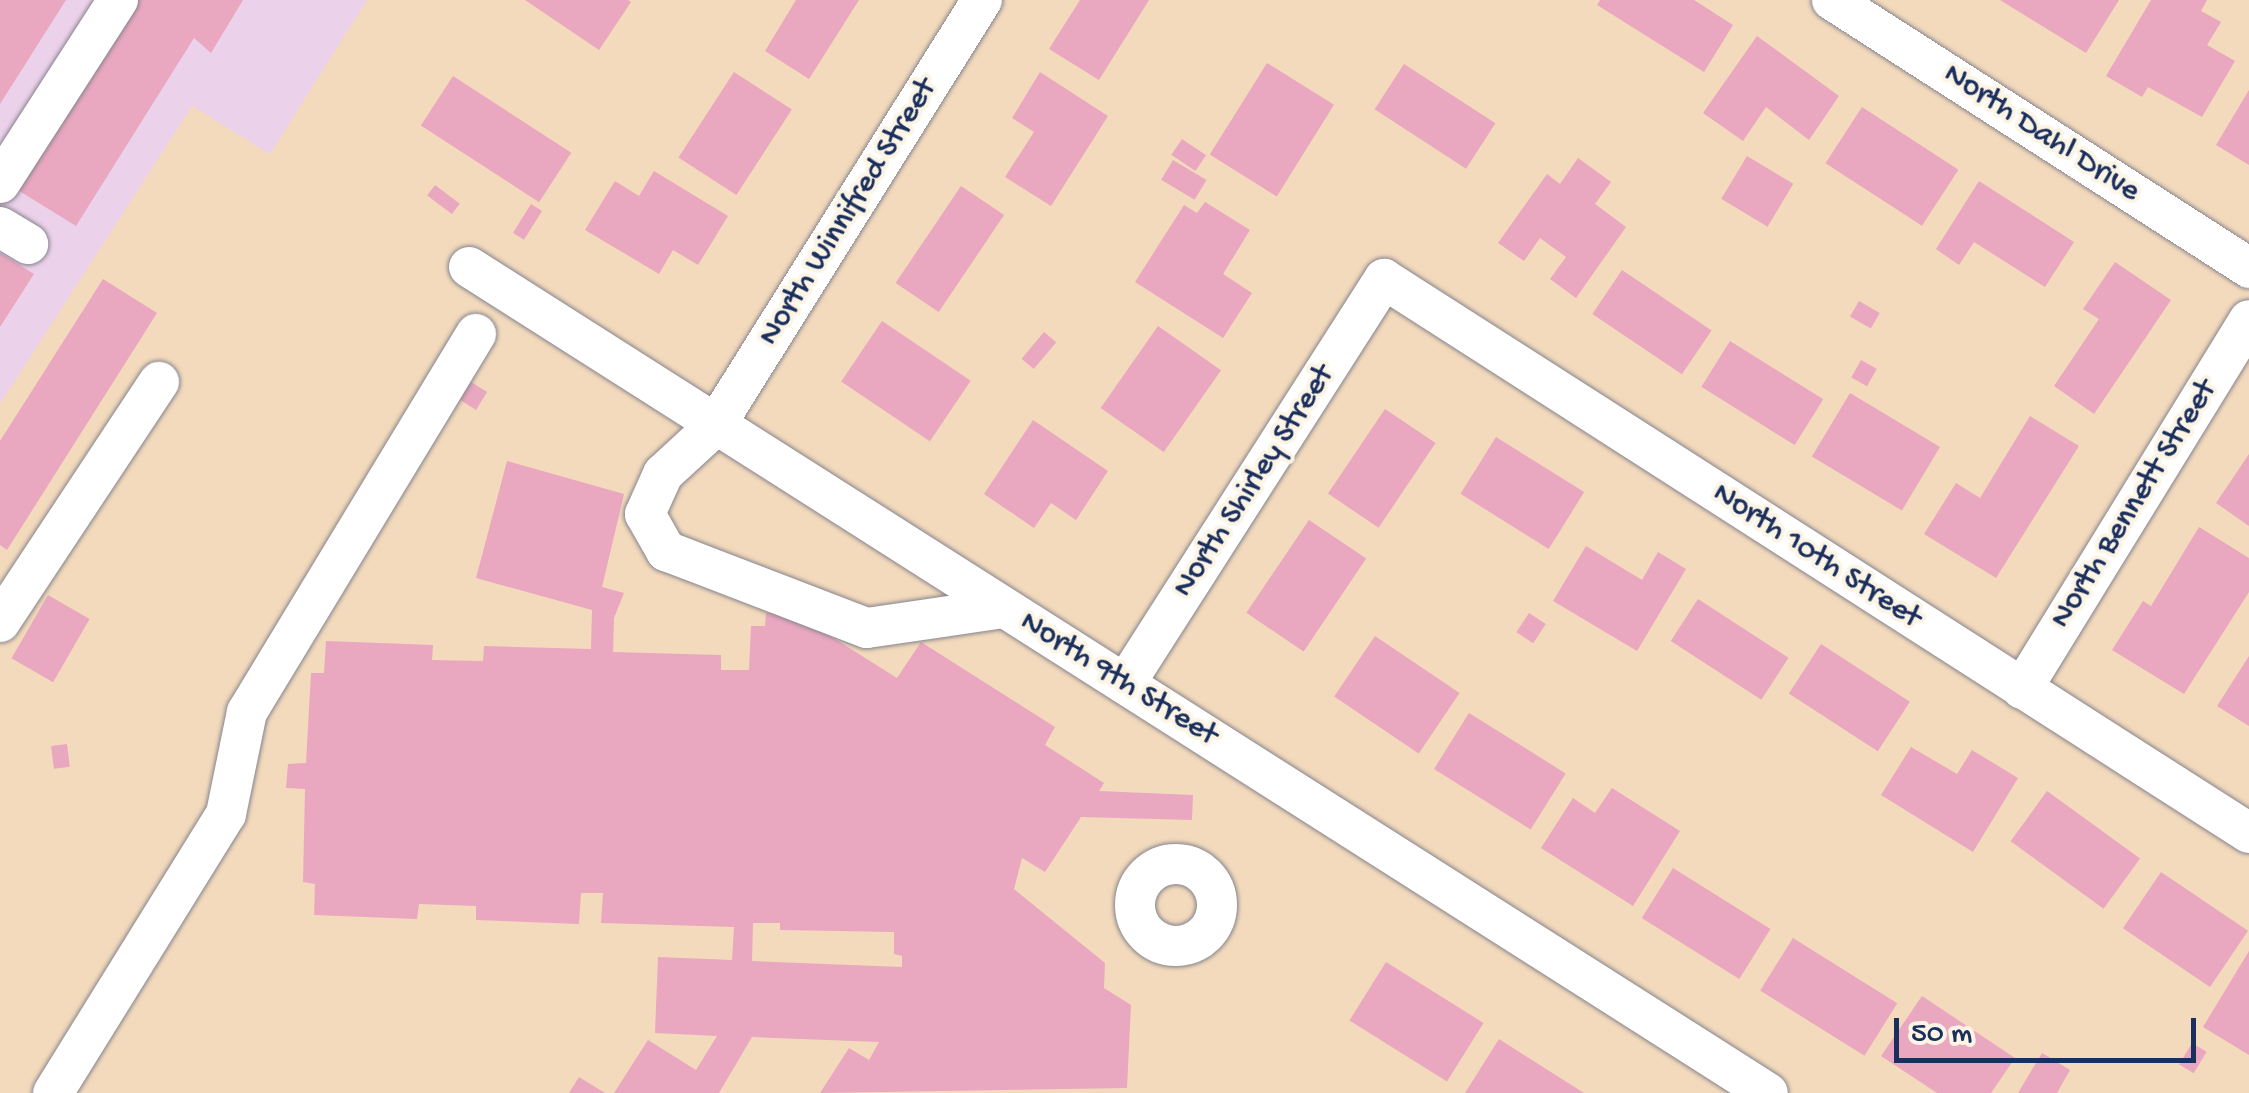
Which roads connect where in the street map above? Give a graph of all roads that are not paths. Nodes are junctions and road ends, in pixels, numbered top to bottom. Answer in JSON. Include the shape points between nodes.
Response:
{"nodes":[{"id":1,"x":118,"y":0,"type":"edge"},
{"id":2,"x":982,"y":0,"type":"edge"},
{"id":3,"x":1832,"y":0,"type":"edge"},
{"id":4,"x":0,"y":183,"type":"edge"},
{"id":5,"x":469,"y":267,"type":"dead end"},
{"id":6,"x":2249,"y":268,"type":"edge"},
{"id":7,"x":1384,"y":279,"type":"joint"},
{"id":8,"x":2249,"y":320,"type":"edge"},
{"id":9,"x":476,"y":334,"type":"dead end"},
{"id":10,"x":159,"y":382,"type":"dead end"},
{"id":11,"x":716,"y":426,"type":"junction"},
{"id":12,"x":1004,"y":608,"type":"junction"},
{"id":13,"x":0,"y":622,"type":"edge"},
{"id":14,"x":1125,"y":684,"type":"junction"},
{"id":15,"x":2022,"y":689,"type":"junction"},
{"id":16,"x":2249,"y":833,"type":"edge"},
{"id":17,"x":53,"y":1093,"type":"edge"},
{"id":18,"x":1768,"y":1093,"type":"edge"}],
"edges":[{"from":1,"to":4,"type":"street"},
{"from":2,"to":11,"type":"street","name":"North Winnifred Street"},
{"from":3,"to":6,"type":"street","name":"North Dahl Drive"},
{"from":5,"to":11,"type":"street","name":"North 9th Street"},
{"from":7,"to":14,"type":"street","name":"North Shirley Street"},
{"from":7,"to":15,"type":"street","name":"North 10th Street"},
{"from":8,"to":15,"type":"street","name":"North Bennett Street"},
{"from":9,"to":17,"type":"street","via":[[247,712],[226,814]]},
{"from":10,"to":13,"type":"street"},
{"from":11,"to":12,"type":"street","name":"North 9th Street"},
{"from":11,"to":12,"type":"street","name":"North Winnifred Street","via":[[663,474],[645,514],[666,551],[866,628]]},
{"from":12,"to":14,"type":"street","name":"North 9th Street"},
{"from":14,"to":18,"type":"street","name":"North 9th Street"},
{"from":15,"to":16,"type":"street","name":"North 10th Street"}]}
